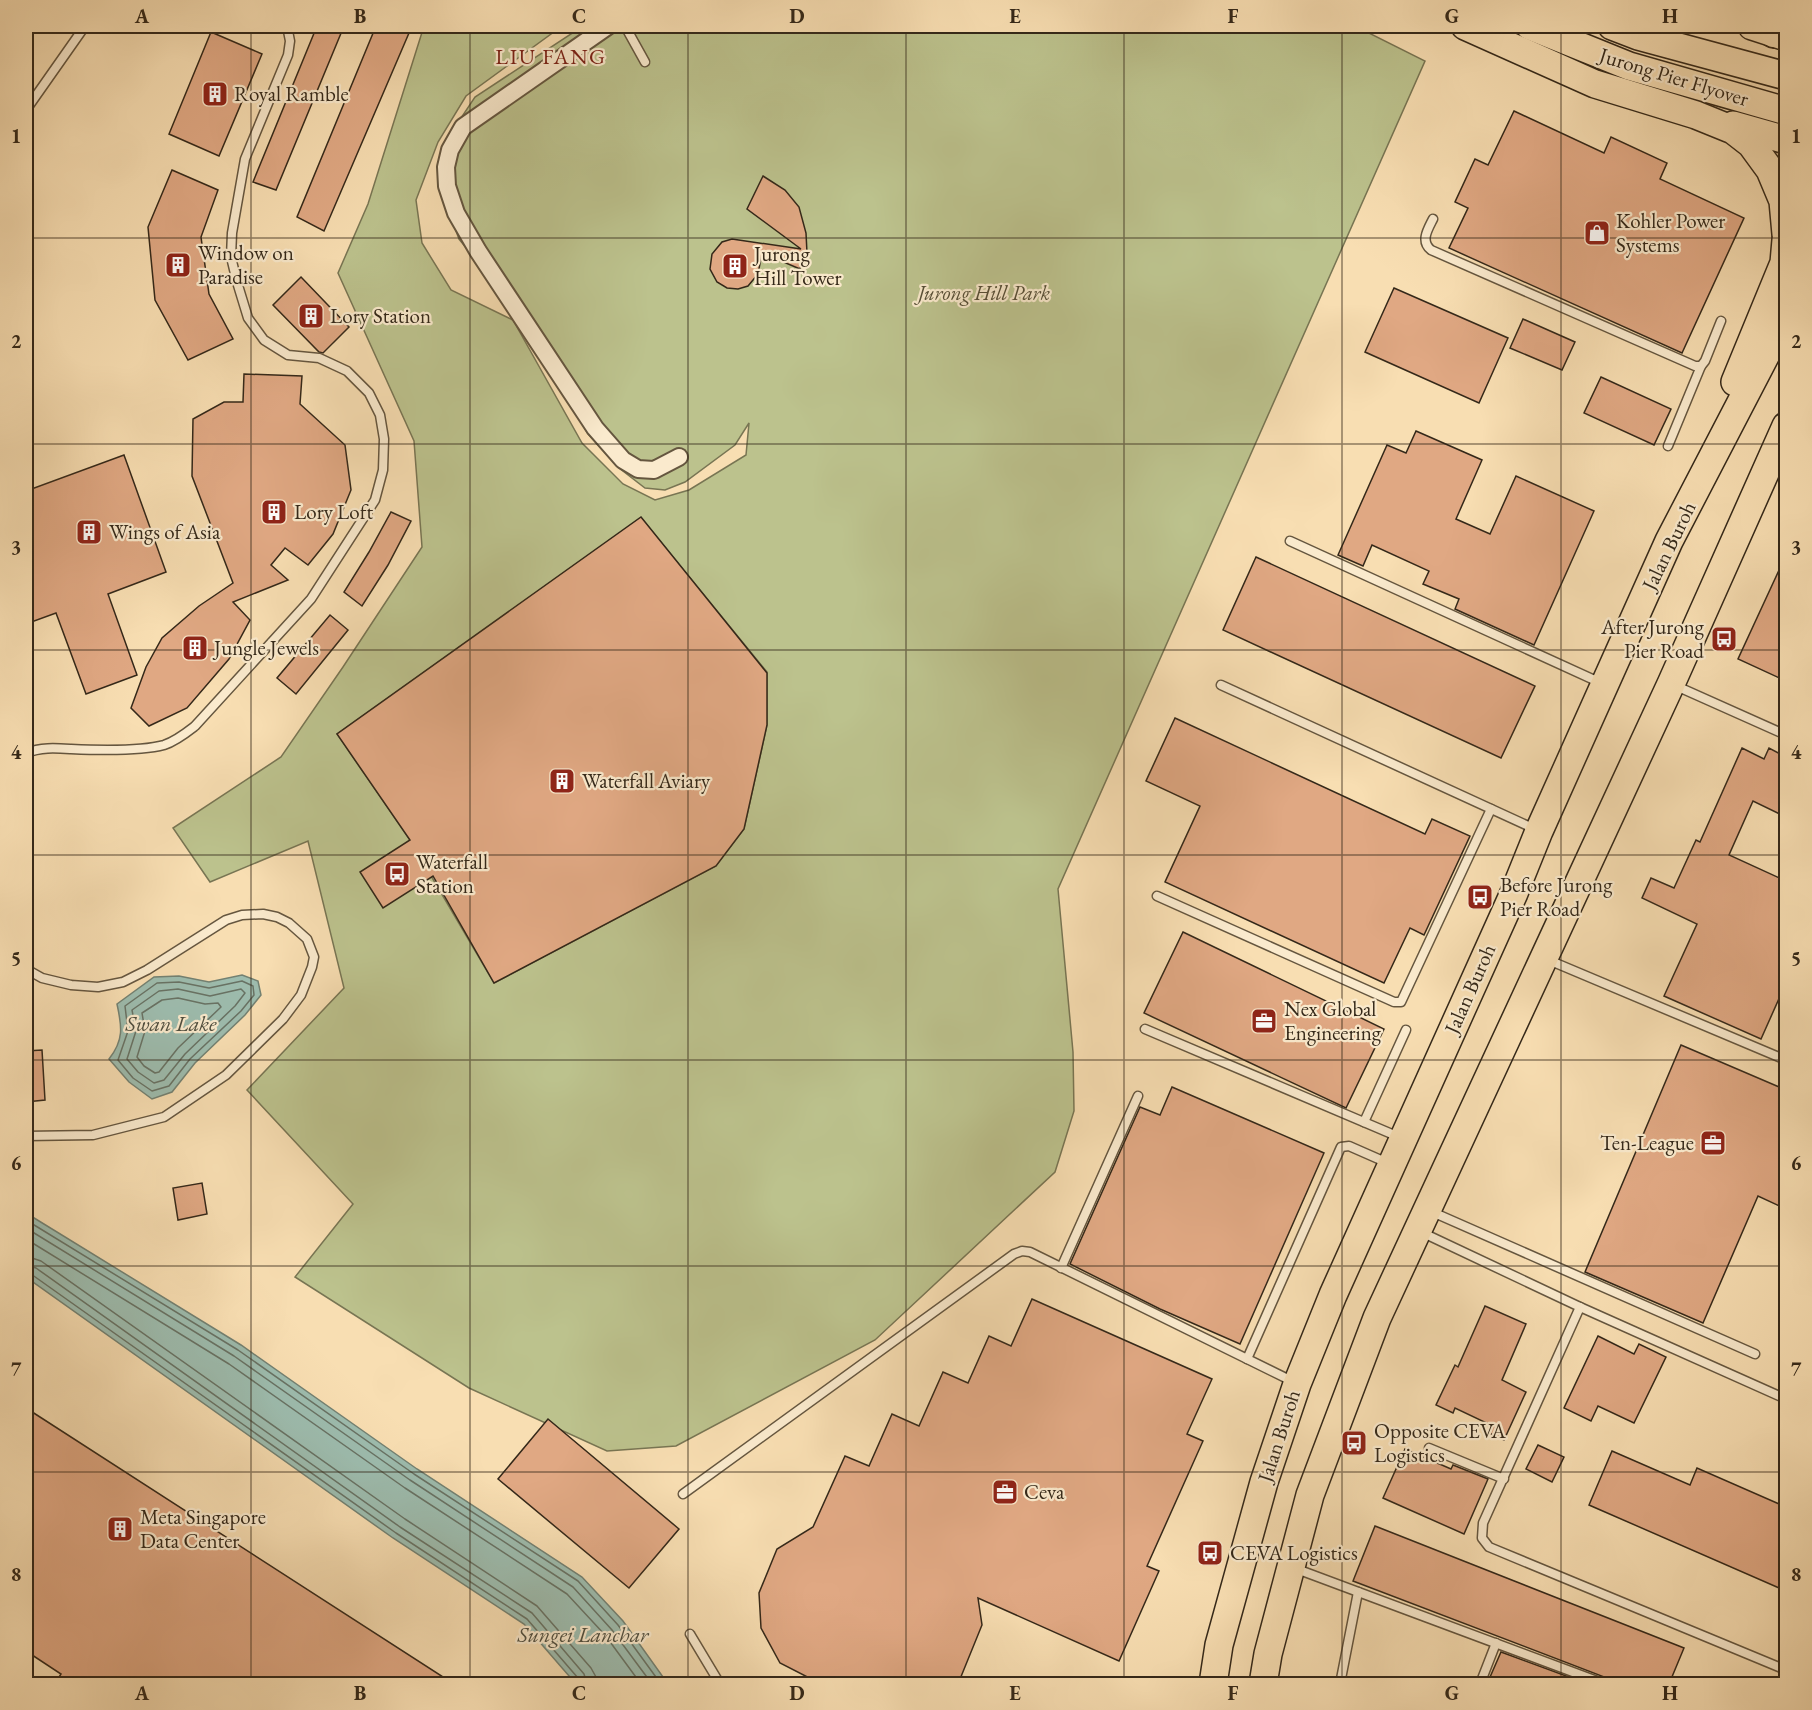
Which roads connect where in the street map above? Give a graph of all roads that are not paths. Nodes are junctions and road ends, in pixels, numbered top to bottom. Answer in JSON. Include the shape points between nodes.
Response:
{"nodes":[{"id":1,"x":85,"y":26,"type":"edge"},
{"id":2,"x":287,"y":26,"type":"edge"},
{"id":3,"x":608,"y":26,"type":"edge"},
{"id":4,"x":625,"y":26,"type":"edge"},
{"id":5,"x":1465,"y":26,"type":"edge"},
{"id":6,"x":1530,"y":26,"type":"edge"},
{"id":7,"x":1612,"y":26,"type":"edge"},
{"id":8,"x":645,"y":62,"type":"dead end"},
{"id":9,"x":1786,"y":76,"type":"edge"},
{"id":10,"x":26,"y":110,"type":"edge"},
{"id":11,"x":1786,"y":111,"type":"edge"},
{"id":12,"x":1696,"y":115,"type":"junction"},
{"id":13,"x":1786,"y":140,"type":"edge"},
{"id":14,"x":1433,"y":219,"type":"dead end"},
{"id":15,"x":1786,"y":234,"type":"edge"},
{"id":16,"x":1786,"y":240,"type":"edge"},
{"id":17,"x":1786,"y":316,"type":"edge"},
{"id":18,"x":1721,"y":321,"type":"dead end"},
{"id":19,"x":1701,"y":366,"type":"junction"},
{"id":20,"x":1786,"y":426,"type":"edge"},
{"id":21,"x":1668,"y":446,"type":"dead end"},
{"id":22,"x":1786,"y":453,"type":"edge"},
{"id":23,"x":679,"y":457,"type":"dead end"},
{"id":24,"x":1754,"y":500,"type":"junction"},
{"id":25,"x":1290,"y":541,"type":"dead end"},
{"id":26,"x":1669,"y":541,"type":"junction"},
{"id":27,"x":1671,"y":684,"type":"junction"},
{"id":28,"x":1604,"y":685,"type":"junction"},
{"id":29,"x":1221,"y":686,"type":"dead end"},
{"id":30,"x":1786,"y":735,"type":"edge"},
{"id":31,"x":26,"y":753,"type":"edge"},
{"id":32,"x":1491,"y":809,"type":"junction"},
{"id":33,"x":1539,"y":831,"type":"junction"},
{"id":34,"x":1157,"y":896,"type":"dead end"},
{"id":35,"x":1543,"y":957,"type":"junction"},
{"id":36,"x":26,"y":969,"type":"edge"},
{"id":37,"x":1145,"y":1029,"type":"dead end"},
{"id":38,"x":1406,"y":1030,"type":"dead end"},
{"id":39,"x":1786,"y":1060,"type":"edge"},
{"id":40,"x":1138,"y":1096,"type":"dead end"},
{"id":41,"x":1364,"y":1122,"type":"junction"},
{"id":42,"x":26,"y":1136,"type":"edge"},
{"id":43,"x":1402,"y":1139,"type":"junction"},
{"id":44,"x":1391,"y":1164,"type":"junction"},
{"id":45,"x":1423,"y":1220,"type":"junction"},
{"id":46,"x":1061,"y":1268,"type":"junction"},
{"id":47,"x":1580,"y":1306,"type":"junction"},
{"id":48,"x":1755,"y":1354,"type":"dead end"},
{"id":49,"x":1246,"y":1359,"type":"junction"},
{"id":50,"x":1297,"y":1384,"type":"junction"},
{"id":51,"x":1786,"y":1399,"type":"edge"},
{"id":52,"x":1429,"y":1448,"type":"dead end"},
{"id":53,"x":1504,"y":1479,"type":"junction"},
{"id":54,"x":683,"y":1494,"type":"dead end"},
{"id":55,"x":1291,"y":1567,"type":"junction"},
{"id":56,"x":1358,"y":1592,"type":"junction"},
{"id":57,"x":690,"y":1634,"type":"dead end"},
{"id":58,"x":1496,"y":1643,"type":"junction"},
{"id":59,"x":1786,"y":1670,"type":"edge"},
{"id":60,"x":720,"y":1684,"type":"edge"},
{"id":61,"x":1213,"y":1684,"type":"edge"},
{"id":62,"x":1263,"y":1684,"type":"edge"},
{"id":63,"x":1340,"y":1684,"type":"edge"},
{"id":64,"x":1480,"y":1684,"type":"edge"},
{"id":65,"x":1605,"y":1684,"type":"edge"}],
"edges":[{"from":1,"to":10,"type":"lane"},
{"from":2,"to":31,"type":"lane","via":[[288,55],[245,159],[231,257],[248,318],[264,340],[288,355],[319,358],[347,372],[369,393],[380,415],[384,439],[384,470],[375,500],[311,599],[181,737],[146,747],[50,747]]},
{"from":3,"to":23,"type":"street","via":[[463,126],[450,150],[447,186],[456,213],[478,251],[596,428],[623,460],[638,469],[654,470]]},
{"from":4,"to":8,"type":"lane"},
{"from":5,"to":12,"type":"main road","via":[[1595,84]]},
{"from":6,"to":11,"type":"main road","name":"Jurong Pier Flyover","via":[[1629,66]]},
{"from":7,"to":9,"type":"main road","name":"Jurong Pier Flyover"},
{"from":12,"to":13,"type":"main road"},
{"from":12,"to":15,"type":"main road","via":[[1733,130],[1751,144],[1770,170],[1783,201]]},
{"from":14,"to":19,"type":"lane","via":[[1425,242],[1431,250]]},
{"from":16,"to":26,"type":"main road","via":[[1784,263]]},
{"from":17,"to":26,"type":"main road","name":"Jalan Buroh"},
{"from":18,"to":19,"type":"lane"},
{"from":19,"to":21,"type":"lane"},
{"from":20,"to":24,"type":"main road"},
{"from":22,"to":24,"type":"main road"},
{"from":24,"to":27,"type":"main road"},
{"from":25,"to":28,"type":"lane"},
{"from":26,"to":28,"type":"main road","name":"Jalan Buroh"},
{"from":27,"to":30,"type":"lane"},
{"from":27,"to":35,"type":"main road"},
{"from":28,"to":33,"type":"main road","name":"Jalan Buroh"},
{"from":29,"to":32,"type":"lane"},
{"from":32,"to":33,"type":"lane"},
{"from":32,"to":34,"type":"lane","via":[[1401,1002]]},
{"from":33,"to":43,"type":"main road","name":"Jalan Buroh"},
{"from":35,"to":39,"type":"lane"},
{"from":35,"to":45,"type":"main road"},
{"from":36,"to":42,"type":"lane","via":[[42,978],[71,985],[98,987],[123,982],[226,920],[263,914],[289,923],[308,939],[314,957],[301,994],[283,1019],[226,1075],[164,1117],[93,1135]]},
{"from":37,"to":41,"type":"lane"},
{"from":38,"to":41,"type":"lane"},
{"from":40,"to":46,"type":"lane"},
{"from":41,"to":43,"type":"lane"},
{"from":43,"to":44,"type":"main road","name":"Jalan Buroh"},
{"from":44,"to":49,"type":"lane","via":[[1349,1146],[1341,1147]]},
{"from":44,"to":50,"type":"main road","name":"Jalan Buroh"},
{"from":45,"to":47,"type":"lane"},
{"from":45,"to":48,"type":"lane"},
{"from":45,"to":55,"type":"main road","via":[[1377,1318],[1310,1495]]},
{"from":46,"to":49,"type":"lane"},
{"from":46,"to":54,"type":"lane","via":[[1030,1252],[1014,1254]]},
{"from":47,"to":51,"type":"lane"},
{"from":47,"to":53,"type":"lane"},
{"from":49,"to":50,"type":"lane"},
{"from":50,"to":61,"type":"main road","name":"Jalan Buroh","via":[[1260,1493],[1219,1645]]},
{"from":52,"to":53,"type":"lane"},
{"from":53,"to":59,"type":"lane","via":[[1483,1523],[1482,1538],[1489,1547]]},
{"from":55,"to":56,"type":"lane"},
{"from":55,"to":62,"type":"main road"},
{"from":56,"to":58,"type":"lane"},
{"from":56,"to":63,"type":"lane"},
{"from":57,"to":60,"type":"lane"},
{"from":58,"to":64,"type":"lane"},
{"from":58,"to":65,"type":"lane"}]}
